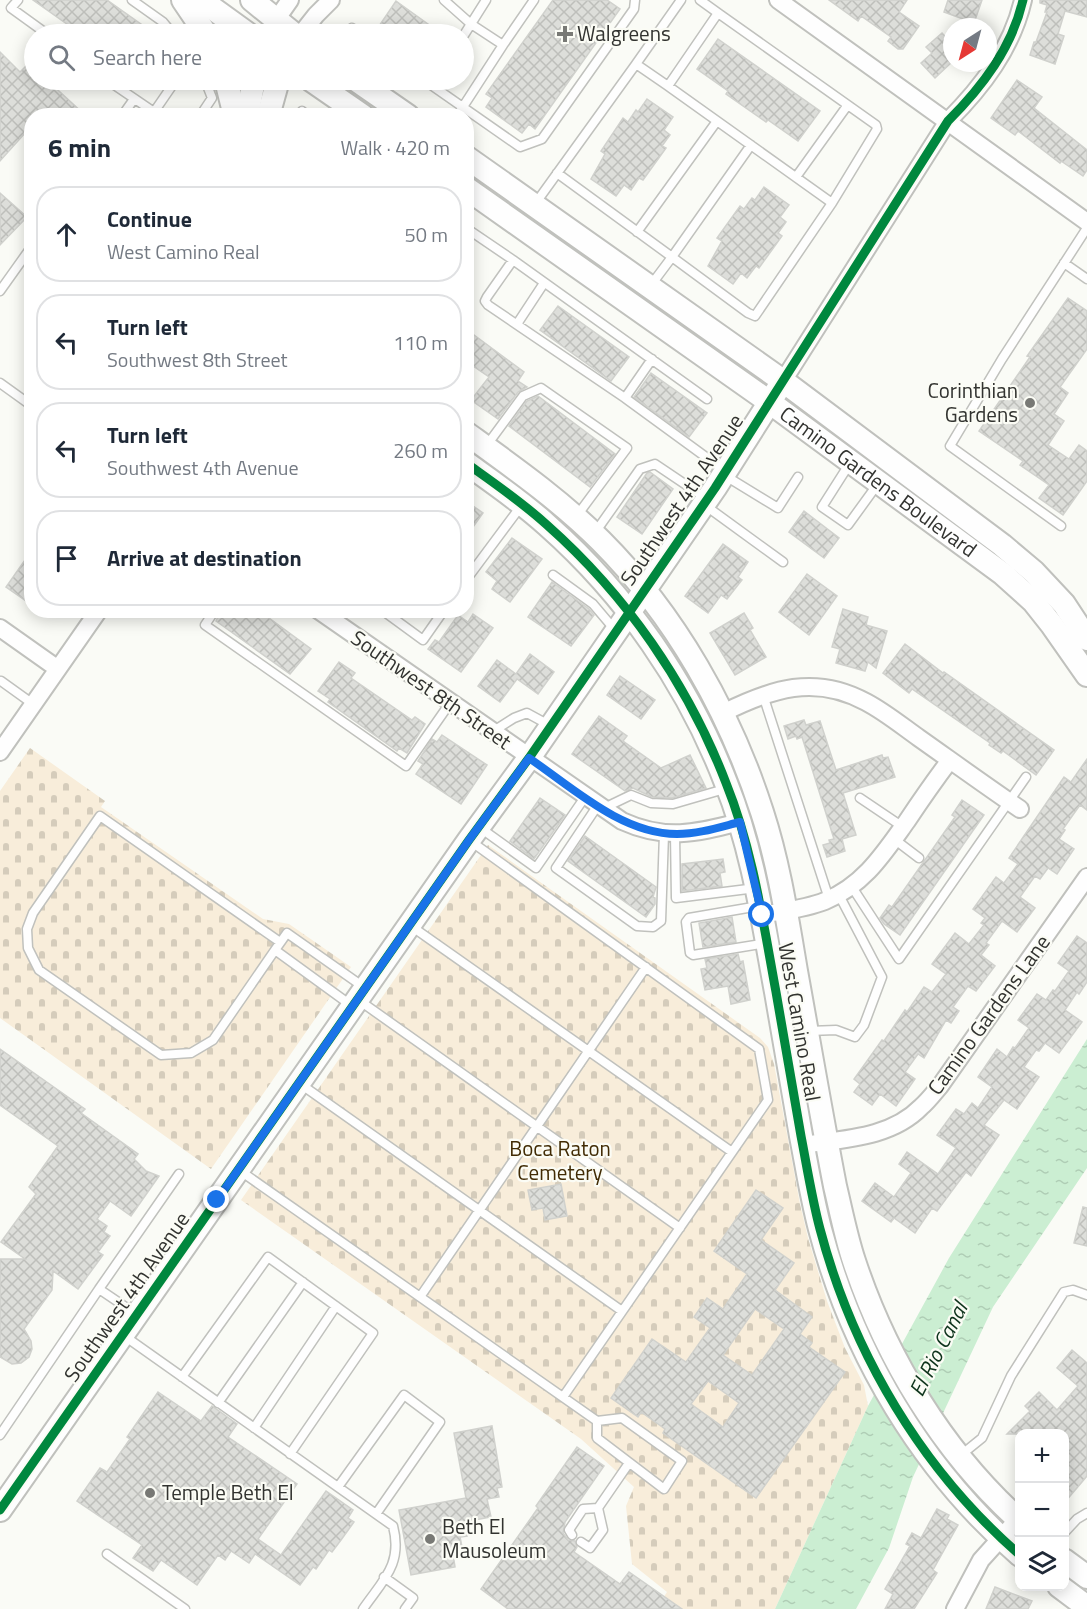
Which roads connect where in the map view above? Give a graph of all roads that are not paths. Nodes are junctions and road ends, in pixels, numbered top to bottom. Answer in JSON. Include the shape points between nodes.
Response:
{"nodes":[{"id":1,"x":18,"y":0,"type":"edge"},
{"id":2,"x":132,"y":0,"type":"edge"},
{"id":3,"x":183,"y":0,"type":"edge"},
{"id":4,"x":201,"y":0,"type":"edge"},
{"id":5,"x":252,"y":0,"type":"edge"},
{"id":6,"x":290,"y":0,"type":"edge"},
{"id":7,"x":332,"y":0,"type":"edge"},
{"id":8,"x":444,"y":0,"type":"edge"},
{"id":9,"x":486,"y":0,"type":"edge"},
{"id":10,"x":534,"y":0,"type":"edge"},
{"id":11,"x":635,"y":0,"type":"edge"},
{"id":12,"x":681,"y":0,"type":"edge"},
{"id":13,"x":700,"y":0,"type":"edge"},
{"id":14,"x":778,"y":0,"type":"edge"},
{"id":15,"x":1023,"y":0,"type":"edge"},
{"id":16,"x":718,"y":13,"type":"junction"},
{"id":17,"x":33,"y":24,"type":"edge"},
{"id":18,"x":165,"y":24,"type":"edge"},
{"id":19,"x":199,"y":24,"type":"edge"},
{"id":20,"x":234,"y":24,"type":"edge"},
{"id":21,"x":271,"y":24,"type":"edge"},
{"id":22,"x":275,"y":24,"type":"edge"},
{"id":23,"x":309,"y":24,"type":"edge"},
{"id":24,"x":471,"y":24,"type":"joint"},
{"id":25,"x":474,"y":26,"type":"edge"},
{"id":26,"x":503,"y":45,"type":"junction"},
{"id":27,"x":636,"y":64,"type":"junction"},
{"id":28,"x":668,"y":86,"type":"junction"},
{"id":29,"x":474,"y":89,"type":"edge"},
{"id":30,"x":121,"y":90,"type":"edge"},
{"id":31,"x":170,"y":90,"type":"edge"},
{"id":32,"x":209,"y":90,"type":"edge"},
{"id":33,"x":228,"y":90,"type":"edge"},
{"id":34,"x":252,"y":90,"type":"edge"},
{"id":35,"x":275,"y":90,"type":"edge"},
{"id":36,"x":325,"y":90,"type":"edge"},
{"id":37,"x":370,"y":90,"type":"edge"},
{"id":38,"x":441,"y":90,"type":"edge"},
{"id":39,"x":473,"y":90,"type":"edge"},
{"id":40,"x":134,"y":99,"type":"junction"},
{"id":41,"x":463,"y":106,"type":"junction"},
{"id":42,"x":847,"y":106,"type":"junction"},
{"id":43,"x":128,"y":108,"type":"edge"},
{"id":44,"x":147,"y":108,"type":"edge"},
{"id":45,"x":160,"y":108,"type":"edge"},
{"id":46,"x":205,"y":108,"type":"edge"},
{"id":47,"x":233,"y":108,"type":"edge"},
{"id":48,"x":249,"y":108,"type":"edge"},
{"id":49,"x":270,"y":108,"type":"edge"},
{"id":50,"x":351,"y":108,"type":"edge"},
{"id":51,"x":396,"y":108,"type":"edge"},
{"id":52,"x":466,"y":108,"type":"edge"},
{"id":53,"x":474,"y":114,"type":"edge"},
{"id":54,"x":717,"y":121,"type":"junction"},
{"id":55,"x":948,"y":121,"type":"junction"},
{"id":56,"x":752,"y":145,"type":"junction"},
{"id":57,"x":474,"y":163,"type":"edge"},
{"id":58,"x":488,"y":173,"type":"junction"},
{"id":59,"x":557,"y":173,"type":"junction"},
{"id":60,"x":796,"y":177,"type":"junction"},
{"id":61,"x":474,"y":187,"type":"edge"},
{"id":62,"x":474,"y":194,"type":"edge"},
{"id":63,"x":832,"y":203,"type":"junction"},
{"id":64,"x":534,"y":205,"type":"junction"},
{"id":65,"x":1087,"y":222,"type":"edge"},
{"id":66,"x":1087,"y":228,"type":"edge"},
{"id":67,"x":637,"y":232,"type":"junction"},
{"id":68,"x":474,"y":233,"type":"edge"},
{"id":69,"x":24,"y":256,"type":"edge"},
{"id":70,"x":672,"y":257,"type":"junction"},
{"id":71,"x":513,"y":260,"type":"junction"},
{"id":72,"x":1064,"y":263,"type":"junction"},
{"id":73,"x":1087,"y":279,"type":"edge"},
{"id":74,"x":544,"y":283,"type":"junction"},
{"id":75,"x":2,"y":284,"type":"edge"},
{"id":76,"x":649,"y":287,"type":"junction"},
{"id":77,"x":517,"y":324,"type":"junction"},
{"id":78,"x":652,"y":359,"type":"junction"},
{"id":79,"x":783,"y":381,"type":"junction"},
{"id":80,"x":0,"y":383,"type":"edge"},
{"id":81,"x":625,"y":398,"type":"junction"},
{"id":82,"x":707,"y":399,"type":"dead end"},
{"id":83,"x":24,"y":400,"type":"edge"},
{"id":84,"x":768,"y":401,"type":"junction"},
{"id":85,"x":474,"y":439,"type":"edge"},
{"id":86,"x":485,"y":447,"type":"junction"},
{"id":87,"x":869,"y":467,"type":"junction"},
{"id":88,"x":474,"y":469,"type":"edge"},
{"id":89,"x":724,"y":473,"type":"junction"},
{"id":90,"x":798,"y":477,"type":"dead end"},
{"id":91,"x":705,"y":502,"type":"junction"},
{"id":92,"x":522,"y":505,"type":"junction"},
{"id":93,"x":575,"y":518,"type":"junction"},
{"id":94,"x":1061,"y":526,"type":"dead end"},
{"id":95,"x":967,"y":533,"type":"junction"},
{"id":96,"x":594,"y":535,"type":"junction"},
{"id":97,"x":783,"y":562,"type":"dead end"},
{"id":98,"x":474,"y":569,"type":"edge"},
{"id":99,"x":554,"y":575,"type":"dead end"},
{"id":100,"x":643,"y":590,"type":"junction"},
{"id":101,"x":629,"y":611,"type":"junction"},
{"id":102,"x":93,"y":618,"type":"edge"},
{"id":103,"x":210,"y":618,"type":"edge"},
{"id":104,"x":329,"y":618,"type":"edge"},
{"id":105,"x":393,"y":618,"type":"edge"},
{"id":106,"x":438,"y":618,"type":"edge"},
{"id":107,"x":615,"y":630,"type":"junction"},
{"id":108,"x":4,"y":634,"type":"edge"},
{"id":109,"x":1087,"y":639,"type":"edge"},
{"id":110,"x":58,"y":669,"type":"junction"},
{"id":111,"x":1087,"y":675,"type":"edge"},
{"id":112,"x":1,"y":681,"type":"edge"},
{"id":113,"x":762,"y":694,"type":"junction"},
{"id":114,"x":450,"y":703,"type":"junction"},
{"id":115,"x":33,"y":704,"type":"junction"},
{"id":116,"x":723,"y":713,"type":"junction"},
{"id":117,"x":550,"y":726,"type":"junction"},
{"id":118,"x":492,"y":732,"type":"junction"},
{"id":119,"x":3,"y":741,"type":"edge"},
{"id":120,"x":529,"y":758,"type":"junction"},
{"id":121,"x":950,"y":760,"type":"junction"},
{"id":122,"x":1026,"y":777,"type":"dead end"},
{"id":123,"x":728,"y":788,"type":"junction"},
{"id":124,"x":860,"y":798,"type":"dead end"},
{"id":125,"x":595,"y":804,"type":"junction"},
{"id":126,"x":1014,"y":805,"type":"junction"},
{"id":127,"x":740,"y":822,"type":"junction"},
{"id":128,"x":898,"y":833,"type":"junction"},
{"id":129,"x":474,"y":834,"type":"junction"},
{"id":130,"x":669,"y":834,"type":"junction"},
{"id":131,"x":919,"y":858,"type":"dead end"},
{"id":132,"x":1087,"y":877,"type":"edge"},
{"id":133,"x":840,"y":893,"type":"junction"},
{"id":134,"x":760,"y":903,"type":"junction"},
{"id":135,"x":786,"y":910,"type":"junction"},
{"id":136,"x":410,"y":924,"type":"junction"},
{"id":137,"x":280,"y":942,"type":"junction"},
{"id":138,"x":767,"y":943,"type":"junction"},
{"id":139,"x":275,"y":950,"type":"junction"},
{"id":140,"x":646,"y":967,"type":"junction"},
{"id":141,"x":358,"y":998,"type":"junction"},
{"id":142,"x":807,"y":1031,"type":"junction"},
{"id":143,"x":588,"y":1051,"type":"junction"},
{"id":144,"x":299,"y":1083,"type":"junction"},
{"id":145,"x":537,"y":1127,"type":"junction"},
{"id":146,"x":826,"y":1142,"type":"junction"},
{"id":147,"x":803,"y":1146,"type":"junction"},
{"id":148,"x":732,"y":1152,"type":"junction"},
{"id":149,"x":238,"y":1169,"type":"junction"},
{"id":150,"x":180,"y":1174,"type":"dead end"},
{"id":151,"x":479,"y":1210,"type":"junction"},
{"id":152,"x":680,"y":1228,"type":"junction"},
{"id":153,"x":303,"y":1282,"type":"junction"},
{"id":154,"x":99,"y":1289,"type":"junction"},
{"id":155,"x":1087,"y":1296,"type":"edge"},
{"id":156,"x":420,"y":1297,"type":"junction"},
{"id":157,"x":336,"y":1306,"type":"junction"},
{"id":158,"x":622,"y":1311,"type":"junction"},
{"id":159,"x":136,"y":1315,"type":"junction"},
{"id":160,"x":122,"y":1335,"type":"junction"},
{"id":161,"x":182,"y":1377,"type":"junction"},
{"id":162,"x":563,"y":1397,"type":"junction"},
{"id":163,"x":218,"y":1402,"type":"junction"},
{"id":164,"x":597,"y":1421,"type":"junction"},
{"id":165,"x":254,"y":1428,"type":"junction"},
{"id":166,"x":0,"y":1435,"type":"edge"},
{"id":167,"x":290,"y":1454,"type":"junction"},
{"id":168,"x":927,"y":1454,"type":"junction"},
{"id":169,"x":960,"y":1457,"type":"junction"},
{"id":170,"x":629,"y":1463,"type":"junction"},
{"id":171,"x":338,"y":1488,"type":"junction"},
{"id":172,"x":598,"y":1508,"type":"junction"},
{"id":173,"x":0,"y":1510,"type":"edge"},
{"id":174,"x":1087,"y":1513,"type":"edge"},
{"id":175,"x":376,"y":1514,"type":"junction"},
{"id":176,"x":1015,"y":1516,"type":"edge"},
{"id":177,"x":1015,"y":1524,"type":"edge"},
{"id":178,"x":1069,"y":1528,"type":"edge"},
{"id":179,"x":572,"y":1535,"type":"dead end"},
{"id":180,"x":1001,"y":1538,"type":"junction"},
{"id":181,"x":581,"y":1542,"type":"dead end"},
{"id":182,"x":1015,"y":1551,"type":"edge"},
{"id":183,"x":107,"y":1554,"type":"dead end"},
{"id":184,"x":1069,"y":1563,"type":"edge"},
{"id":185,"x":384,"y":1577,"type":"junction"},
{"id":186,"x":1087,"y":1577,"type":"edge"},
{"id":187,"x":1065,"y":1591,"type":"edge"},
{"id":188,"x":1087,"y":1607,"type":"edge"},
{"id":189,"x":185,"y":1609,"type":"edge"},
{"id":190,"x":363,"y":1609,"type":"edge"},
{"id":191,"x":405,"y":1609,"type":"edge"},
{"id":192,"x":955,"y":1609,"type":"edge"}],
"edges":[{"from":1,"to":17,"type":"lane","via":[[11,8]]},
{"from":2,"to":18,"type":"lane"},
{"from":3,"to":19,"type":"street"},
{"from":4,"to":20,"type":"street"},
{"from":5,"to":21,"type":"street"},
{"from":6,"to":22,"type":"street"},
{"from":7,"to":23,"type":"street"},
{"from":8,"to":24,"type":"lane"},
{"from":9,"to":24,"type":"lane"},
{"from":10,"to":26,"type":"lane"},
{"from":11,"to":53,"type":"lane","via":[[634,9],[542,139],[520,147]]},
{"from":12,"to":27,"type":"lane"},
{"from":13,"to":16,"type":"lane"},
{"from":14,"to":55,"type":"street"},
{"from":15,"to":55,"type":"street","name":"Southwest 4th Avenue","via":[[1012,31],[986,80]]},
{"from":16,"to":28,"type":"lane"},
{"from":16,"to":42,"type":"lane"},
{"from":25,"to":26,"type":"lane"},
{"from":26,"to":29,"type":"lane"},
{"from":27,"to":28,"type":"lane"},
{"from":27,"to":59,"type":"lane"},
{"from":28,"to":54,"type":"lane"},
{"from":30,"to":40,"type":"lane"},
{"from":31,"to":45,"type":"lane"},
{"from":32,"to":46,"type":"lane","via":[[212,98]]},
{"from":33,"to":47,"type":"street"},
{"from":34,"to":48,"type":"street"},
{"from":35,"to":49,"type":"street"},
{"from":36,"to":50,"type":"street"},
{"from":37,"to":51,"type":"street"},
{"from":38,"to":41,"type":"lane"},
{"from":39,"to":41,"type":"lane"},
{"from":40,"to":43,"type":"lane"},
{"from":40,"to":44,"type":"lane"},
{"from":41,"to":52,"type":"lane"},
{"from":42,"to":60,"type":"lane"},
{"from":42,"to":63,"type":"lane","via":[[877,129]]},
{"from":54,"to":56,"type":"lane"},
{"from":54,"to":67,"type":"lane"},
{"from":55,"to":65,"type":"street"},
{"from":55,"to":79,"type":"street","name":"Southwest 4th Avenue"},
{"from":56,"to":60,"type":"lane"},
{"from":56,"to":70,"type":"lane"},
{"from":57,"to":58,"type":"street","name":"Camino Gardens Boulevard"},
{"from":58,"to":61,"type":"street"},
{"from":58,"to":64,"type":"street","name":"Camino Gardens Boulevard"},
{"from":59,"to":64,"type":"lane"},
{"from":59,"to":67,"type":"lane"},
{"from":60,"to":63,"type":"lane"},
{"from":62,"to":84,"type":"street","name":"Camino Gardens Boulevard"},
{"from":63,"to":70,"type":"lane","via":[[755,316]]},
{"from":64,"to":76,"type":"street","name":"Camino Gardens Boulevard"},
{"from":66,"to":72,"type":"lane"},
{"from":67,"to":70,"type":"lane"},
{"from":68,"to":71,"type":"lane"},
{"from":69,"to":75,"type":"lane"},
{"from":70,"to":76,"type":"lane"},
{"from":71,"to":74,"type":"lane"},
{"from":71,"to":77,"type":"lane","via":[[485,301]]},
{"from":72,"to":73,"type":"lane"},
{"from":72,"to":94,"type":"lane","via":[[950,446]]},
{"from":74,"to":77,"type":"lane"},
{"from":74,"to":78,"type":"lane"},
{"from":76,"to":79,"type":"street","name":"Camino Gardens Boulevard"},
{"from":77,"to":81,"type":"lane"},
{"from":78,"to":81,"type":"lane"},
{"from":78,"to":82,"type":"lane"},
{"from":79,"to":84,"type":"street","name":"Southwest 4th Avenue"},
{"from":79,"to":87,"type":"street","name":"Camino Gardens Boulevard"},
{"from":80,"to":83,"type":"lane"},
{"from":81,"to":89,"type":"lane"},
{"from":84,"to":87,"type":"street","name":"Camino Gardens Boulevard"},
{"from":84,"to":89,"type":"street","name":"Southwest 4th Avenue"},
{"from":85,"to":86,"type":"street","name":"West Camino Real"},
{"from":86,"to":93,"type":"street","name":"West Camino Real"},
{"from":86,"to":93,"type":"lane","via":[[523,396],[541,388],[627,448]]},
{"from":87,"to":87,"type":"lane","via":[[848,525],[822,507]]},
{"from":87,"to":95,"type":"street","name":"Camino Gardens Boulevard"},
{"from":88,"to":92,"type":"street","name":"West Camino Real"},
{"from":89,"to":90,"type":"lane","via":[[778,508]]},
{"from":89,"to":91,"type":"street","name":"Southwest 4th Avenue"},
{"from":91,"to":96,"type":"lane","via":[[655,464],[640,469]]},
{"from":91,"to":97,"type":"lane"},
{"from":91,"to":100,"type":"street","name":"Southwest 4th Avenue"},
{"from":92,"to":98,"type":"lane"},
{"from":92,"to":101,"type":"street","name":"West Camino Real","via":[[574,550]]},
{"from":93,"to":96,"type":"street","name":"West Camino Real"},
{"from":95,"to":109,"type":"street","name":"Camino Gardens Boulevard","via":[[1002,545],[1034,572],[1064,604]]},
{"from":95,"to":111,"type":"street","name":"Camino Gardens Boulevard","via":[[1033,601]]},
{"from":96,"to":100,"type":"street","name":"West Camino Real"},
{"from":99,"to":107,"type":"lane","via":[[593,604]]},
{"from":100,"to":101,"type":"street","name":"Southwest 4th Avenue"},
{"from":100,"to":116,"type":"street","name":"West Camino Real","via":[[685,647]]},
{"from":101,"to":107,"type":"street","name":"Southwest 4th Avenue"},
{"from":101,"to":123,"type":"street","name":"West Camino Real","via":[[683,692]]},
{"from":102,"to":110,"type":"street"},
{"from":103,"to":114,"type":"lane","via":[[205,625],[406,766]]},
{"from":104,"to":114,"type":"street","name":"Southwest 8th Street"},
{"from":105,"to":106,"type":"lane","via":[[423,640]]},
{"from":107,"to":117,"type":"street","name":"Southwest 4th Avenue"},
{"from":108,"to":110,"type":"street"},
{"from":110,"to":115,"type":"street"},
{"from":112,"to":115,"type":"lane"},
{"from":113,"to":116,"type":"street"},
{"from":113,"to":121,"type":"street","via":[[808,687],[853,695]]},
{"from":113,"to":133,"type":"lane"},
{"from":114,"to":118,"type":"street","name":"Southwest 8th Street"},
{"from":115,"to":119,"type":"street"},
{"from":116,"to":135,"type":"street","name":"West Camino Real","via":[[762,811]]},
{"from":117,"to":118,"type":"lane","via":[[526,713]]},
{"from":117,"to":120,"type":"street","name":"Southwest 4th Avenue"},
{"from":118,"to":120,"type":"street","name":"Southwest 8th Street"},
{"from":120,"to":125,"type":"street","name":"Southwest 8th Street"},
{"from":120,"to":129,"type":"street","name":"Southwest 4th Avenue"},
{"from":121,"to":126,"type":"street"},
{"from":121,"to":128,"type":"street"},
{"from":122,"to":126,"type":"lane"},
{"from":123,"to":125,"type":"lane","via":[[673,804],[651,803],[631,795]]},
{"from":123,"to":127,"type":"street","name":"West Camino Real"},
{"from":124,"to":128,"type":"lane"},
{"from":125,"to":129,"type":"lane","via":[[536,868]]},
{"from":125,"to":130,"type":"street","name":"Southwest 8th Street","via":[[635,827]]},
{"from":125,"to":130,"type":"lane","via":[[556,868],[638,926],[653,927],[661,921]]},
{"from":126,"to":133,"type":"lane","via":[[899,959]]},
{"from":127,"to":130,"type":"street","name":"Southwest 8th Street","via":[[693,834]]},
{"from":127,"to":134,"type":"street","name":"West Camino Real"},
{"from":128,"to":131,"type":"lane"},
{"from":128,"to":133,"type":"street","via":[[875,866]]},
{"from":129,"to":136,"type":"street","name":"Southwest 4th Avenue"},
{"from":129,"to":140,"type":"lane"},
{"from":130,"to":134,"type":"lane","via":[[676,898]]},
{"from":132,"to":146,"type":"street","name":"Camino Gardens Lane","via":[[940,1086],[920,1108],[884,1131]]},
{"from":133,"to":135,"type":"street","via":[[810,906]]},
{"from":133,"to":142,"type":"lane","via":[[882,977],[864,1025],[855,1037],[836,1030]]},
{"from":134,"to":135,"type":"street"},
{"from":134,"to":138,"type":"street","name":"West Camino Real"},
{"from":134,"to":138,"type":"lane","via":[[689,918],[686,922],[690,952],[693,955]]},
{"from":135,"to":142,"type":"street","name":"West Camino Real"},
{"from":136,"to":141,"type":"street","name":"Southwest 4th Avenue"},
{"from":136,"to":143,"type":"lane"},
{"from":137,"to":139,"type":"lane"},
{"from":137,"to":139,"type":"lane","via":[[100,816],[33,913],[27,929],[28,948],[39,970],[161,1055],[191,1053],[213,1040]]},
{"from":137,"to":141,"type":"lane","via":[[287,933]]},
{"from":138,"to":147,"type":"street","name":"West Camino Real"},
{"from":139,"to":141,"type":"lane"},
{"from":140,"to":143,"type":"lane"},
{"from":140,"to":148,"type":"lane","via":[[759,1049],[768,1100]]},
{"from":141,"to":144,"type":"street","name":"Southwest 4th Avenue"},
{"from":141,"to":145,"type":"lane"},
{"from":142,"to":146,"type":"street","name":"West Camino Real"},
{"from":143,"to":145,"type":"lane"},
{"from":143,"to":148,"type":"lane"},
{"from":144,"to":149,"type":"street","name":"Southwest 4th Avenue"},
{"from":144,"to":151,"type":"lane"},
{"from":145,"to":151,"type":"lane"},
{"from":145,"to":152,"type":"lane"},
{"from":146,"to":147,"type":"street","name":"Camino Gardens Lane"},
{"from":146,"to":169,"type":"street","name":"West Camino Real","via":[[854,1259],[871,1307],[905,1376]]},
{"from":147,"to":168,"type":"street","name":"West Camino Real","via":[[816,1215],[854,1328],[901,1416]]},
{"from":148,"to":152,"type":"lane"},
{"from":149,"to":156,"type":"lane"},
{"from":149,"to":159,"type":"street","name":"Southwest 4th Avenue"},
{"from":150,"to":154,"type":"lane"},
{"from":151,"to":156,"type":"lane"},
{"from":151,"to":158,"type":"lane"},
{"from":152,"to":158,"type":"lane"},
{"from":153,"to":157,"type":"lane"},
{"from":153,"to":161,"type":"lane","via":[[268,1257]]},
{"from":153,"to":163,"type":"lane"},
{"from":154,"to":159,"type":"lane"},
{"from":154,"to":166,"type":"lane"},
{"from":155,"to":169,"type":"lane","via":[[1073,1290],[1064,1292],[1011,1376],[982,1438]]},
{"from":156,"to":162,"type":"lane"},
{"from":157,"to":165,"type":"lane"},
{"from":157,"to":167,"type":"lane","via":[[373,1333]]},
{"from":158,"to":162,"type":"lane"},
{"from":159,"to":160,"type":"street","name":"Southwest 4th Avenue"},
{"from":160,"to":161,"type":"lane"},
{"from":160,"to":173,"type":"street","name":"Southwest 4th Avenue"},
{"from":161,"to":163,"type":"lane"},
{"from":162,"to":164,"type":"lane"},
{"from":163,"to":165,"type":"lane"},
{"from":164,"to":170,"type":"lane","via":[[597,1438]]},
{"from":164,"to":170,"type":"lane","via":[[622,1418],[682,1461],[664,1489]]},
{"from":165,"to":167,"type":"lane"},
{"from":167,"to":171,"type":"lane"},
{"from":168,"to":169,"type":"street"},
{"from":168,"to":180,"type":"street","name":"West Camino Real"},
{"from":169,"to":176,"type":"street","name":"West Camino Real"},
{"from":170,"to":172,"type":"lane"},
{"from":171,"to":175,"type":"lane"},
{"from":171,"to":175,"type":"lane","via":[[404,1395],[440,1422]]},
{"from":172,"to":179,"type":"lane","via":[[583,1509],[569,1530]]},
{"from":172,"to":181,"type":"lane","via":[[603,1530],[590,1548]]},
{"from":174,"to":178,"type":"lane"},
{"from":175,"to":185,"type":"lane","via":[[393,1526],[398,1543],[393,1564]]},
{"from":177,"to":180,"type":"street"},
{"from":180,"to":182,"type":"street","name":"West Camino Real"},
{"from":180,"to":192,"type":"street","via":[[981,1560]]},
{"from":183,"to":189,"type":"lane"},
{"from":184,"to":186,"type":"street"},
{"from":185,"to":190,"type":"lane"},
{"from":185,"to":191,"type":"lane","via":[[413,1598]]},
{"from":187,"to":188,"type":"street"}]}
